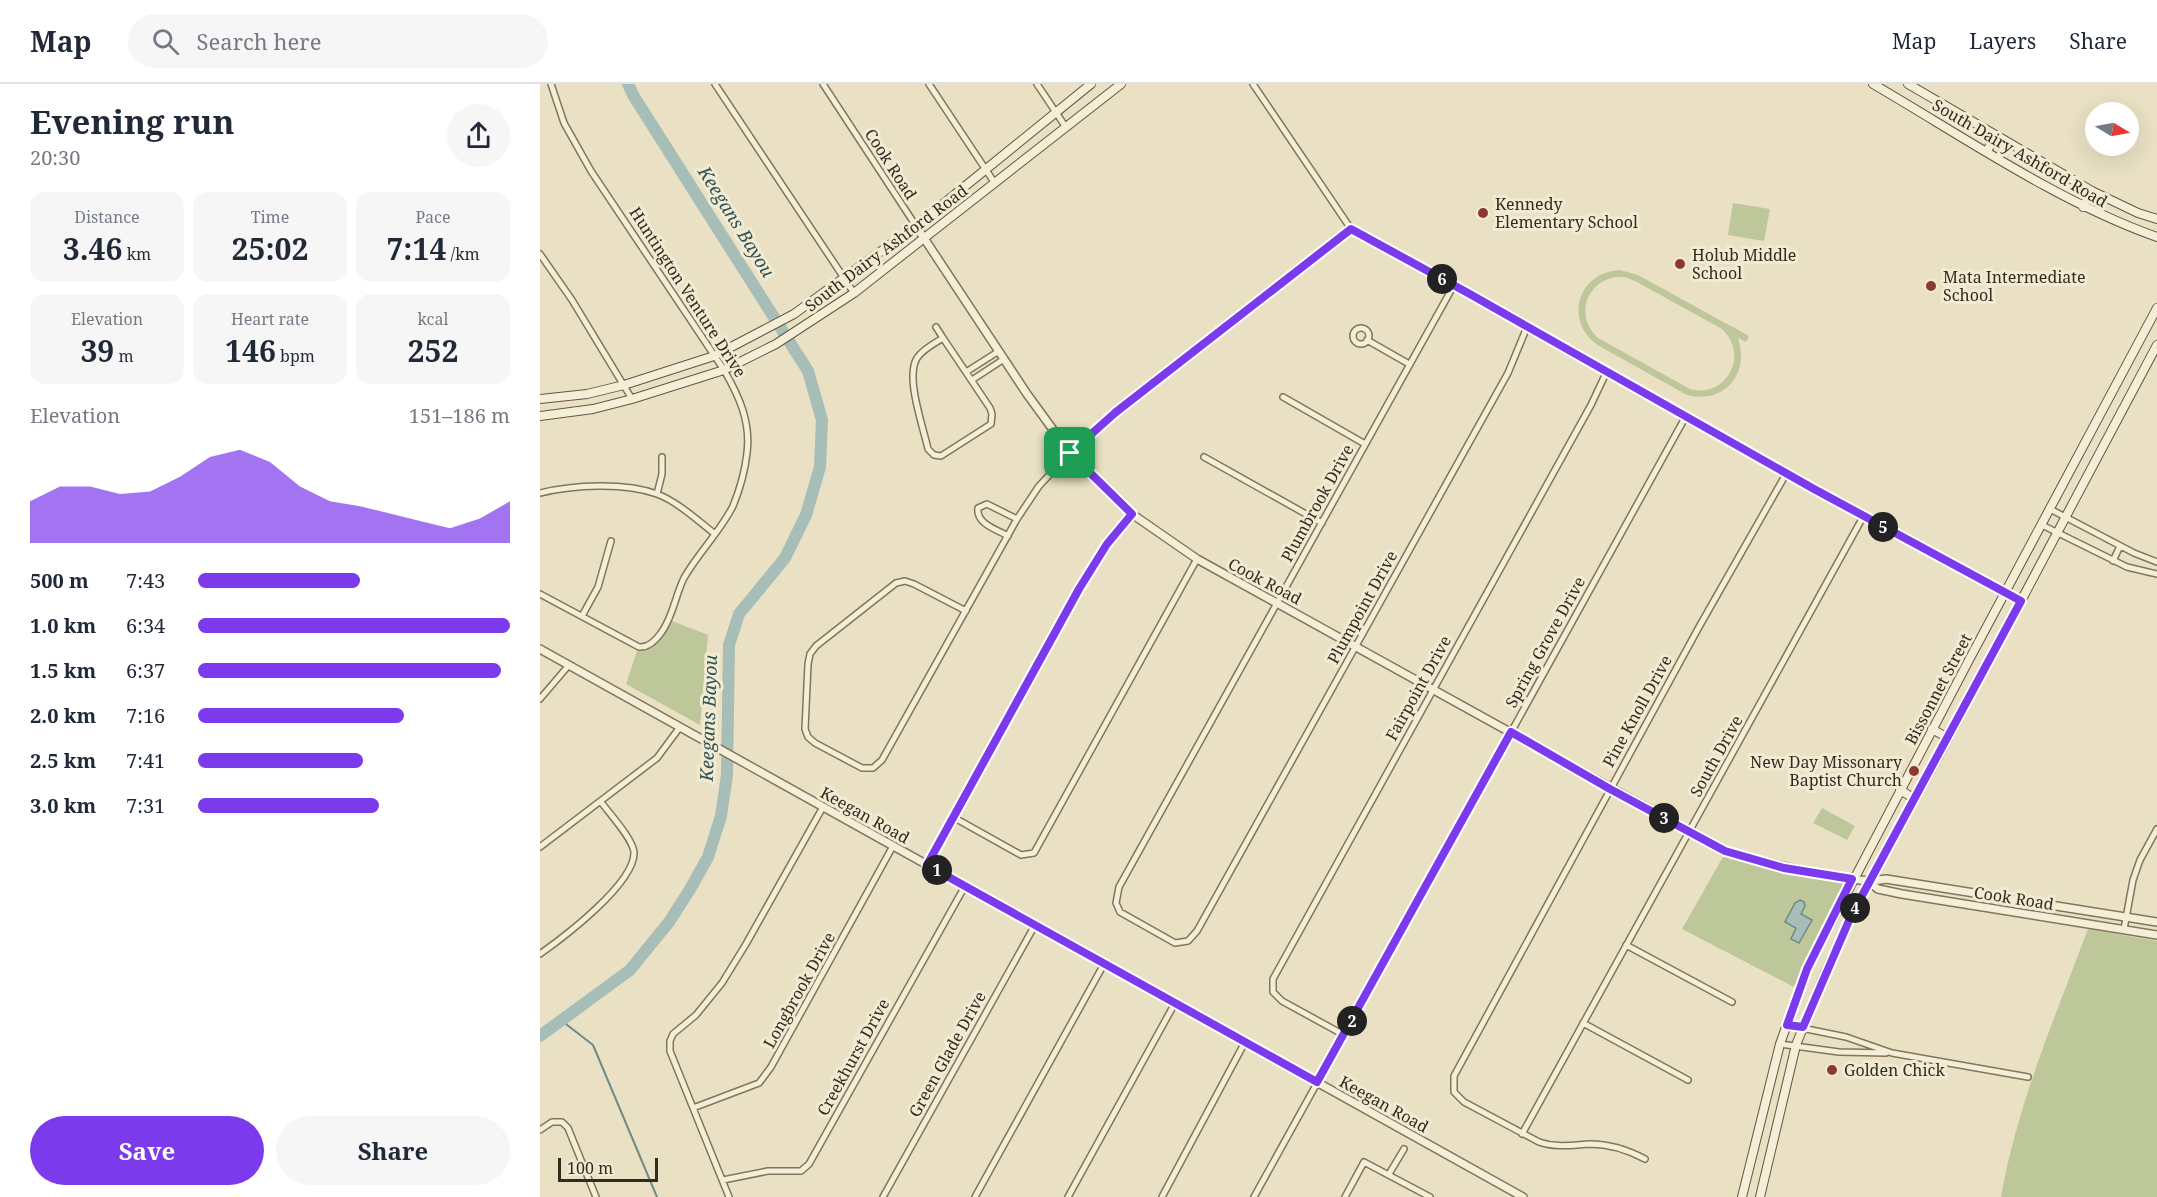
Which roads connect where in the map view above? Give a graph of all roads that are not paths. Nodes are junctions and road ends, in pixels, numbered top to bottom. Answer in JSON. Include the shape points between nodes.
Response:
{"nodes":[{"id":1,"x":550,"y":84,"type":"edge"},
{"id":2,"x":715,"y":84,"type":"edge"},
{"id":3,"x":823,"y":84,"type":"edge"},
{"id":4,"x":929,"y":84,"type":"edge"},
{"id":5,"x":1037,"y":84,"type":"edge"},
{"id":6,"x":1091,"y":84,"type":"edge"},
{"id":7,"x":1121,"y":84,"type":"edge"},
{"id":8,"x":1253,"y":84,"type":"edge"},
{"id":9,"x":1873,"y":84,"type":"edge"},
{"id":10,"x":1895,"y":84,"type":"edge"},
{"id":11,"x":1908,"y":84,"type":"edge"},
{"id":12,"x":1890,"y":94,"type":"junction"},
{"id":13,"x":1056,"y":112,"type":"junction"},
{"id":14,"x":1065,"y":126,"type":"junction"},
{"id":15,"x":1996,"y":135,"type":"junction"},
{"id":16,"x":1987,"y":151,"type":"junction"},
{"id":17,"x":985,"y":169,"type":"junction"},
{"id":18,"x":994,"y":182,"type":"junction"},
{"id":19,"x":2092,"y":191,"type":"junction"},
{"id":20,"x":2083,"y":207,"type":"junction"},
{"id":21,"x":2157,"y":219,"type":"edge"},
{"id":22,"x":916,"y":226,"type":"junction"},
{"id":23,"x":1351,"y":229,"type":"junction"},
{"id":24,"x":2157,"y":237,"type":"edge"},
{"id":25,"x":924,"y":238,"type":"junction"},
{"id":26,"x":540,"y":254,"type":"edge"},
{"id":27,"x":845,"y":278,"type":"junction"},
{"id":28,"x":1454,"y":285,"type":"junction"},
{"id":29,"x":854,"y":292,"type":"junction"},
{"id":30,"x":2157,"y":308,"type":"edge"},
{"id":31,"x":936,"y":327,"type":"dead end"},
{"id":32,"x":1527,"y":327,"type":"junction"},
{"id":33,"x":943,"y":338,"type":"junction"},
{"id":34,"x":1367,"y":340,"type":"dead end"},
{"id":35,"x":2157,"y":345,"type":"edge"},
{"id":36,"x":999,"y":351,"type":"junction"},
{"id":37,"x":714,"y":356,"type":"junction"},
{"id":38,"x":1004,"y":359,"type":"junction"},
{"id":39,"x":1409,"y":364,"type":"junction"},
{"id":40,"x":724,"y":370,"type":"junction"},
{"id":41,"x":1607,"y":371,"type":"junction"},
{"id":42,"x":966,"y":372,"type":"junction"},
{"id":43,"x":972,"y":380,"type":"junction"},
{"id":44,"x":624,"y":385,"type":"junction"},
{"id":45,"x":1283,"y":397,"type":"dead end"},
{"id":46,"x":540,"y":399,"type":"edge"},
{"id":47,"x":632,"y":399,"type":"junction"},
{"id":48,"x":2100,"y":415,"type":"junction"},
{"id":49,"x":540,"y":416,"type":"edge"},
{"id":50,"x":1686,"y":416,"type":"junction"},
{"id":51,"x":2115,"y":424,"type":"junction"},
{"id":52,"x":1365,"y":444,"type":"junction"},
{"id":53,"x":1070,"y":453,"type":"junction"},
{"id":54,"x":662,"y":457,"type":"dead end"},
{"id":55,"x":1204,"y":457,"type":"dead end"},
{"id":56,"x":1786,"y":474,"type":"junction"},
{"id":57,"x":540,"y":493,"type":"edge"},
{"id":58,"x":657,"y":494,"type":"junction"},
{"id":59,"x":2050,"y":508,"type":"junction"},
{"id":60,"x":1132,"y":514,"type":"junction"},
{"id":61,"x":1863,"y":517,"type":"junction"},
{"id":62,"x":2066,"y":517,"type":"junction"},
{"id":63,"x":1017,"y":519,"type":"junction"},
{"id":64,"x":1322,"y":523,"type":"junction"},
{"id":65,"x":2042,"y":525,"type":"junction"},
{"id":66,"x":2057,"y":533,"type":"junction"},
{"id":67,"x":715,"y":534,"type":"junction"},
{"id":68,"x":1008,"y":536,"type":"junction"},
{"id":69,"x":611,"y":541,"type":"dead end"},
{"id":70,"x":2120,"y":546,"type":"junction"},
{"id":71,"x":1197,"y":559,"type":"junction"},
{"id":72,"x":2113,"y":561,"type":"junction"},
{"id":73,"x":2157,"y":562,"type":"edge"},
{"id":74,"x":2157,"y":574,"type":"edge"},
{"id":75,"x":2005,"y":592,"type":"junction"},
{"id":76,"x":540,"y":594,"type":"edge"},
{"id":77,"x":2021,"y":601,"type":"junction"},
{"id":78,"x":1278,"y":603,"type":"junction"},
{"id":79,"x":966,"y":611,"type":"junction"},
{"id":80,"x":582,"y":616,"type":"junction"},
{"id":81,"x":1356,"y":645,"type":"junction"},
{"id":82,"x":540,"y":649,"type":"edge"},
{"id":83,"x":569,"y":665,"type":"junction"},
{"id":84,"x":1433,"y":690,"type":"junction"},
{"id":85,"x":540,"y":699,"type":"edge"},
{"id":86,"x":680,"y":727,"type":"junction"},
{"id":87,"x":1932,"y":729,"type":"junction"},
{"id":88,"x":1511,"y":732,"type":"junction"},
{"id":89,"x":1948,"y":738,"type":"junction"},
{"id":90,"x":1610,"y":789,"type":"junction"},
{"id":91,"x":1900,"y":790,"type":"junction"},
{"id":92,"x":1915,"y":799,"type":"junction"},
{"id":93,"x":601,"y":802,"type":"junction"},
{"id":94,"x":823,"y":807,"type":"junction"},
{"id":95,"x":952,"y":817,"type":"junction"},
{"id":96,"x":2157,"y":829,"type":"edge"},
{"id":97,"x":1689,"y":832,"type":"junction"},
{"id":98,"x":893,"y":846,"type":"junction"},
{"id":99,"x":540,"y":847,"type":"edge"},
{"id":100,"x":1134,"y":859,"type":"joint"},
{"id":101,"x":927,"y":865,"type":"junction"},
{"id":102,"x":1852,"y":879,"type":"junction"},
{"id":103,"x":1869,"y":882,"type":"junction"},
{"id":104,"x":965,"y":886,"type":"junction"},
{"id":105,"x":2126,"y":918,"type":"junction"},
{"id":106,"x":2157,"y":922,"type":"edge"},
{"id":107,"x":1035,"y":925,"type":"junction"},
{"id":108,"x":2124,"y":929,"type":"junction"},
{"id":109,"x":2157,"y":935,"type":"edge"},
{"id":110,"x":1626,"y":945,"type":"junction"},
{"id":111,"x":540,"y":954,"type":"edge"},
{"id":112,"x":1104,"y":964,"type":"junction"},
{"id":113,"x":1732,"y":1002,"type":"dead end"},
{"id":114,"x":1175,"y":1003,"type":"junction"},
{"id":115,"x":1583,"y":1023,"type":"junction"},
{"id":116,"x":1787,"y":1025,"type":"junction"},
{"id":117,"x":1803,"y":1027,"type":"junction"},
{"id":118,"x":1344,"y":1035,"type":"junction"},
{"id":119,"x":1245,"y":1042,"type":"junction"},
{"id":120,"x":1780,"y":1044,"type":"junction"},
{"id":121,"x":1796,"y":1046,"type":"junction"},
{"id":122,"x":1892,"y":1053,"type":"junction"},
{"id":123,"x":2028,"y":1077,"type":"dead end"},
{"id":124,"x":1688,"y":1080,"type":"dead end"},
{"id":125,"x":1317,"y":1082,"type":"junction"},
{"id":126,"x":693,"y":1108,"type":"junction"},
{"id":127,"x":540,"y":1130,"type":"edge"},
{"id":128,"x":1522,"y":1134,"type":"junction"},
{"id":129,"x":1404,"y":1149,"type":"dead end"},
{"id":130,"x":1753,"y":1153,"type":"junction"},
{"id":131,"x":1769,"y":1157,"type":"junction"},
{"id":132,"x":1645,"y":1159,"type":"dead end"},
{"id":133,"x":1389,"y":1174,"type":"junction"},
{"id":134,"x":723,"y":1180,"type":"junction"},
{"id":135,"x":596,"y":1197,"type":"edge"},
{"id":136,"x":729,"y":1197,"type":"edge"},
{"id":137,"x":883,"y":1197,"type":"edge"},
{"id":138,"x":975,"y":1197,"type":"edge"},
{"id":139,"x":1068,"y":1197,"type":"edge"},
{"id":140,"x":1162,"y":1197,"type":"edge"},
{"id":141,"x":1254,"y":1197,"type":"edge"},
{"id":142,"x":1345,"y":1197,"type":"edge"},
{"id":143,"x":1430,"y":1197,"type":"edge"},
{"id":144,"x":1523,"y":1197,"type":"edge"},
{"id":145,"x":1742,"y":1197,"type":"edge"},
{"id":146,"x":1760,"y":1197,"type":"edge"}],
"edges":[{"from":1,"to":37,"type":"street","name":"Huntington Venture Drive","via":[[564,123],[591,171]]},
{"from":2,"to":27,"type":"street"},
{"from":3,"to":22,"type":"street","name":"Cook Road"},
{"from":4,"to":17,"type":"street"},
{"from":5,"to":13,"type":"street"},
{"from":6,"to":13,"type":"main road","name":"South Dairy Ashford Road"},
{"from":7,"to":14,"type":"main road","name":"South Dairy Ashford Road"},
{"from":8,"to":23,"type":"street"},
{"from":9,"to":12,"type":"main road","name":"South Dairy Ashford Road"},
{"from":10,"to":12,"type":"main road"},
{"from":11,"to":15,"type":"main road","name":"South Dairy Ashford Road"},
{"from":12,"to":16,"type":"main road","name":"South Dairy Ashford Road"},
{"from":13,"to":14,"type":"street"},
{"from":13,"to":17,"type":"main road","name":"South Dairy Ashford Road"},
{"from":14,"to":18,"type":"main road","name":"South Dairy Ashford Road"},
{"from":15,"to":16,"type":"main road"},
{"from":15,"to":19,"type":"main road","name":"South Dairy Ashford Road"},
{"from":16,"to":20,"type":"main road","name":"South Dairy Ashford Road"},
{"from":17,"to":18,"type":"street"},
{"from":17,"to":22,"type":"main road","name":"South Dairy Ashford Road"},
{"from":18,"to":25,"type":"main road","name":"South Dairy Ashford Road"},
{"from":19,"to":20,"type":"main road"},
{"from":19,"to":21,"type":"main road","name":"South Dairy Ashford Road"},
{"from":20,"to":24,"type":"main road","name":"South Dairy Ashford Road"},
{"from":22,"to":25,"type":"street","name":"Cook Road"},
{"from":22,"to":27,"type":"main road","name":"South Dairy Ashford Road"},
{"from":23,"to":28,"type":"street"},
{"from":23,"to":53,"type":"street","via":[[1116,412]]},
{"from":25,"to":29,"type":"main road","name":"South Dairy Ashford Road"},
{"from":25,"to":36,"type":"street","name":"Cook Road"},
{"from":26,"to":44,"type":"street"},
{"from":27,"to":29,"type":"street"},
{"from":27,"to":37,"type":"main road","name":"South Dairy Ashford Road","via":[[794,314]]},
{"from":28,"to":32,"type":"street"},
{"from":28,"to":39,"type":"street","name":"Plumbrook Drive"},
{"from":29,"to":40,"type":"main road","name":"South Dairy Ashford Road","via":[[803,328]]},
{"from":30,"to":48,"type":"main road","name":"Bissonnet Street"},
{"from":31,"to":33,"type":"street"},
{"from":32,"to":41,"type":"street"},
{"from":32,"to":81,"type":"street","name":"Plumpoint Drive","via":[[1508,373]]},
{"from":33,"to":42,"type":"street"},
{"from":33,"to":43,"type":"street","via":[[921,353],[912,373],[928,448],[934,455],[945,455],[991,424],[990,408]]},
{"from":34,"to":39,"type":"street"},
{"from":35,"to":51,"type":"main road","name":"Bissonnet Street"},
{"from":36,"to":38,"type":"street","name":"Cook Road"},
{"from":36,"to":42,"type":"street"},
{"from":37,"to":40,"type":"street","name":"Huntington Venture Drive"},
{"from":37,"to":44,"type":"main road","name":"South Dairy Ashford Road"},
{"from":38,"to":43,"type":"street"},
{"from":38,"to":53,"type":"street","name":"Cook Road"},
{"from":39,"to":52,"type":"street","name":"Plumbrook Drive"},
{"from":40,"to":47,"type":"main road","name":"South Dairy Ashford Road"},
{"from":40,"to":67,"type":"street","name":"Huntington Venture Drive","via":[[745,415],[747,450],[741,484]]},
{"from":41,"to":50,"type":"street"},
{"from":41,"to":84,"type":"street","name":"Fairpoint Drive"},
{"from":42,"to":43,"type":"street"},
{"from":44,"to":46,"type":"main road","name":"South Dairy Ashford Road"},
{"from":44,"to":47,"type":"street"},
{"from":45,"to":52,"type":"street"},
{"from":47,"to":49,"type":"main road","name":"South Dairy Ashford Road"},
{"from":48,"to":51,"type":"main road"},
{"from":48,"to":59,"type":"main road","name":"Bissonnet Street"},
{"from":50,"to":56,"type":"street"},
{"from":50,"to":88,"type":"street","name":"Spring Grove Drive"},
{"from":51,"to":62,"type":"main road","name":"Bissonnet Street"},
{"from":52,"to":64,"type":"street","name":"Plumbrook Drive"},
{"from":53,"to":60,"type":"street","name":"Cook Road"},
{"from":53,"to":63,"type":"street","via":[[1039,486]]},
{"from":54,"to":58,"type":"street"},
{"from":55,"to":64,"type":"street"},
{"from":56,"to":61,"type":"street"},
{"from":56,"to":90,"type":"street","name":"Pine Knoll Drive"},
{"from":57,"to":58,"type":"street","via":[[605,486]]},
{"from":58,"to":67,"type":"street"},
{"from":59,"to":62,"type":"street"},
{"from":59,"to":65,"type":"main road","name":"Bissonnet Street"},
{"from":60,"to":71,"type":"street","name":"Cook Road"},
{"from":60,"to":95,"type":"street","via":[[1107,544],[1079,589]]},
{"from":61,"to":75,"type":"street"},
{"from":61,"to":97,"type":"street","name":"South Drive"},
{"from":62,"to":66,"type":"main road","name":"Bissonnet Street"},
{"from":62,"to":70,"type":"street"},
{"from":63,"to":68,"type":"street"},
{"from":63,"to":68,"type":"street","via":[[987,504],[978,508],[982,522]]},
{"from":64,"to":78,"type":"street","name":"Plumbrook Drive"},
{"from":65,"to":66,"type":"street"},
{"from":65,"to":75,"type":"main road","name":"Bissonnet Street"},
{"from":66,"to":72,"type":"street"},
{"from":66,"to":77,"type":"main road","name":"Bissonnet Street"},
{"from":67,"to":80,"type":"street","name":"Huntington Venture Drive","via":[[684,579],[663,631],[647,646],[639,647]]},
{"from":68,"to":79,"type":"street"},
{"from":69,"to":80,"type":"street","via":[[598,587]]},
{"from":70,"to":72,"type":"street"},
{"from":70,"to":73,"type":"street"},
{"from":71,"to":78,"type":"street","name":"Cook Road"},
{"from":71,"to":95,"type":"street","via":[[1034,853],[1021,855]]},
{"from":72,"to":74,"type":"street"},
{"from":75,"to":77,"type":"street"},
{"from":75,"to":87,"type":"main road","name":"Bissonnet Street"},
{"from":76,"to":80,"type":"street"},
{"from":77,"to":89,"type":"main road","name":"Bissonnet Street"},
{"from":78,"to":81,"type":"street","name":"Cook Road"},
{"from":78,"to":100,"type":"street","name":"Plumbrook Drive"},
{"from":79,"to":79,"type":"street","via":[[882,760],[873,768],[862,768],[808,736],[805,720],[810,654],[816,646],[896,583],[914,584]]},
{"from":81,"to":84,"type":"street","name":"Cook Road"},
{"from":81,"to":100,"type":"street","name":"Plumpoint Drive","via":[[1216,897],[1188,940],[1174,943],[1120,912],[1116,903],[1119,887]]},
{"from":82,"to":83,"type":"street","name":"Keegan Road"},
{"from":83,"to":85,"type":"street"},
{"from":83,"to":86,"type":"street","name":"Keegan Road"},
{"from":84,"to":88,"type":"street","name":"Cook Road"},
{"from":84,"to":118,"type":"street","name":"Fairpoint Drive","via":[[1273,979],[1273,992],[1282,1001]]},
{"from":86,"to":93,"type":"street","via":[[657,758]]},
{"from":86,"to":94,"type":"street","name":"Keegan Road"},
{"from":87,"to":89,"type":"main road"},
{"from":87,"to":91,"type":"main road","name":"Bissonnet Street"},
{"from":88,"to":90,"type":"street","name":"Cook Road"},
{"from":88,"to":118,"type":"street","name":"Spring Grove Drive"},
{"from":89,"to":92,"type":"main road","name":"Bissonnet Street"},
{"from":90,"to":97,"type":"street","name":"Cook Road"},
{"from":90,"to":128,"type":"street","name":"Pine Knoll Drive","via":[[1454,1076],[1454,1092],[1464,1102]]},
{"from":91,"to":92,"type":"main road"},
{"from":91,"to":102,"type":"main road","name":"Bissonnet Street"},
{"from":92,"to":103,"type":"main road","name":"Bissonnet Street"},
{"from":93,"to":99,"type":"street"},
{"from":93,"to":111,"type":"street","via":[[632,843],[630,865],[615,890]]},
{"from":94,"to":98,"type":"street","name":"Keegan Road"},
{"from":94,"to":126,"type":"street","via":[[722,983],[696,1015],[673,1034],[670,1051]]},
{"from":95,"to":101,"type":"street"},
{"from":96,"to":105,"type":"street","via":[[2133,879]]},
{"from":97,"to":102,"type":"street","name":"Cook Road","via":[[1725,851],[1758,861]]},
{"from":97,"to":110,"type":"street","name":"South Drive"},
{"from":98,"to":101,"type":"street","name":"Keegan Road"},
{"from":98,"to":126,"type":"street","name":"Longbrook Drive","via":[[759,1083]]},
{"from":101,"to":104,"type":"street","name":"Keegan Road"},
{"from":102,"to":103,"type":"street","name":"Cook Road"},
{"from":102,"to":116,"type":"main road","name":"Bissonnet Street","via":[[1807,969]]},
{"from":103,"to":105,"type":"street","name":"Cook Road","via":[[1886,879]]},
{"from":103,"to":108,"type":"street","name":"Cook Road","via":[[1878,889],[1902,894]]},
{"from":103,"to":117,"type":"main road","name":"Bissonnet Street"},
{"from":104,"to":107,"type":"street","name":"Keegan Road"},
{"from":104,"to":134,"type":"street","name":"Creekhurst Drive","via":[[808,1164],[801,1171],[768,1171]]},
{"from":105,"to":106,"type":"street","name":"Cook Road"},
{"from":105,"to":108,"type":"street"},
{"from":107,"to":112,"type":"street","name":"Keegan Road"},
{"from":107,"to":137,"type":"street","name":"Green Glade Drive"},
{"from":108,"to":109,"type":"street","name":"Cook Road"},
{"from":110,"to":113,"type":"street"},
{"from":110,"to":115,"type":"street","name":"South Drive"},
{"from":112,"to":114,"type":"street","name":"Keegan Road"},
{"from":112,"to":138,"type":"street"},
{"from":114,"to":119,"type":"street","name":"Keegan Road"},
{"from":114,"to":139,"type":"street"},
{"from":115,"to":124,"type":"street"},
{"from":115,"to":128,"type":"street","name":"South Drive"},
{"from":116,"to":117,"type":"street"},
{"from":116,"to":120,"type":"main road","name":"Bissonnet Street"},
{"from":117,"to":121,"type":"main road","name":"Bissonnet Street"},
{"from":117,"to":122,"type":"street"},
{"from":118,"to":125,"type":"street","name":"Spring Grove Drive"},
{"from":119,"to":125,"type":"street","name":"Keegan Road"},
{"from":119,"to":140,"type":"street"},
{"from":120,"to":121,"type":"street"},
{"from":120,"to":130,"type":"main road","name":"Bissonnet Street"},
{"from":121,"to":122,"type":"street"},
{"from":121,"to":131,"type":"main road","name":"Bissonnet Street"},
{"from":122,"to":123,"type":"street"},
{"from":125,"to":141,"type":"street","name":"Spring Grove Drive"},
{"from":125,"to":144,"type":"street","name":"Keegan Road"},
{"from":126,"to":134,"type":"street"},
{"from":127,"to":135,"type":"street","via":[[552,1122],[562,1122],[568,1128]]},
{"from":128,"to":132,"type":"street","via":[[1551,1146],[1603,1146]]},
{"from":129,"to":133,"type":"street"},
{"from":130,"to":131,"type":"main road"},
{"from":130,"to":145,"type":"main road","name":"Bissonnet Street"},
{"from":131,"to":146,"type":"main road","name":"Bissonnet Street"},
{"from":133,"to":142,"type":"street","via":[[1364,1162]]},
{"from":133,"to":143,"type":"street"},
{"from":134,"to":136,"type":"street"}]}
